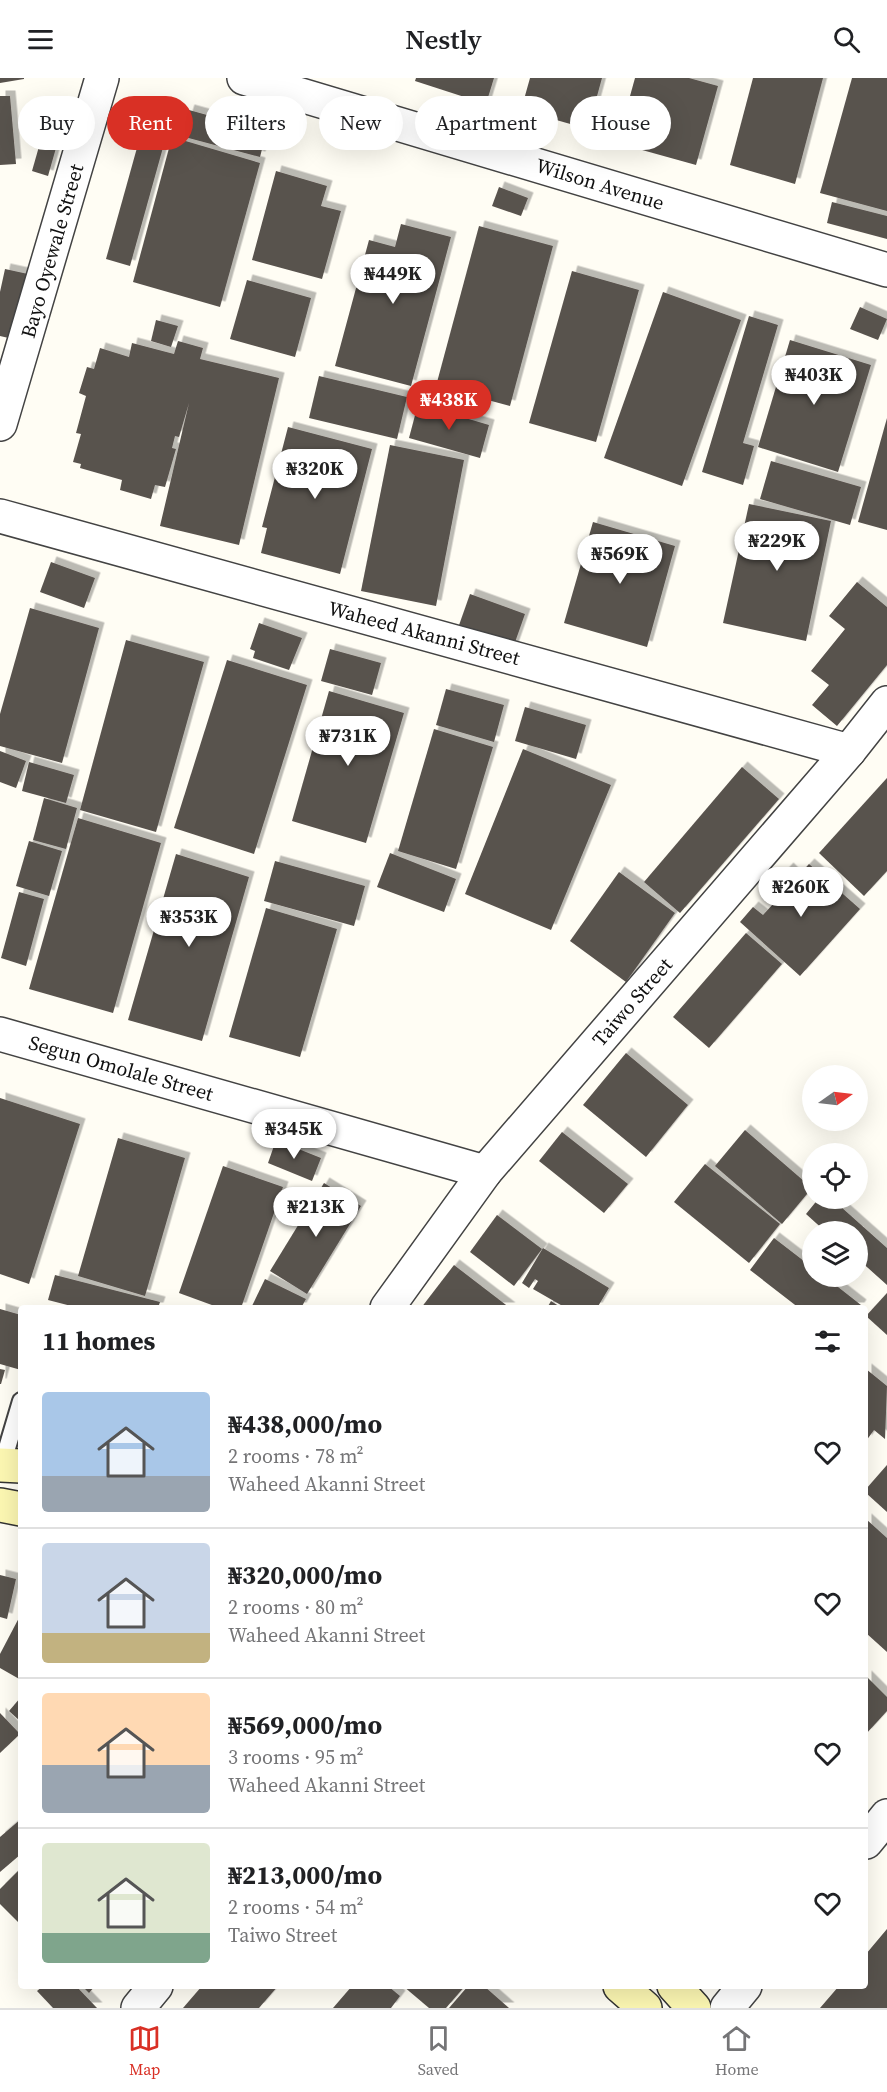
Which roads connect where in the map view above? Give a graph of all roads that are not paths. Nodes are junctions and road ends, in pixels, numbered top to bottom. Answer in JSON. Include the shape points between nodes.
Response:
{"nodes":[{"id":1,"x":102,"y":78,"type":"edge"},
{"id":2,"x":244,"y":78,"type":"edge"},
{"id":3,"x":887,"y":270,"type":"edge"},
{"id":4,"x":0,"y":424,"type":"edge"},
{"id":5,"x":0,"y":516,"type":"edge"},
{"id":6,"x":887,"y":703,"type":"edge"},
{"id":7,"x":849,"y":751,"type":"junction"},
{"id":8,"x":0,"y":1035,"type":"edge"},
{"id":9,"x":485,"y":1172,"type":"junction"},
{"id":10,"x":389,"y":1305,"type":"edge"},
{"id":11,"x":18,"y":1416,"type":"edge"},
{"id":12,"x":8,"y":1466,"type":"edge"},
{"id":13,"x":0,"y":1505,"type":"edge"},
{"id":14,"x":18,"y":1508,"type":"edge"},
{"id":15,"x":887,"y":1816,"type":"edge"},
{"id":16,"x":868,"y":1840,"type":"edge"},
{"id":17,"x":154,"y":1989,"type":"edge"},
{"id":18,"x":623,"y":1989,"type":"edge"},
{"id":19,"x":677,"y":1989,"type":"edge"},
{"id":20,"x":743,"y":1989,"type":"edge"},
{"id":21,"x":138,"y":2008,"type":"edge"},
{"id":22,"x":645,"y":2008,"type":"edge"},
{"id":23,"x":694,"y":2008,"type":"edge"},
{"id":24,"x":727,"y":2008,"type":"edge"}],
"edges":[{"from":1,"to":4,"type":"street","name":"Bayo Oyewale Street"},
{"from":2,"to":3,"type":"street","name":"Wilson Avenue"},
{"from":5,"to":7,"type":"street","name":"Waheed Akanni Street"},
{"from":6,"to":7,"type":"street","name":"Taiwo Street"},
{"from":7,"to":9,"type":"street","name":"Taiwo Street"},
{"from":8,"to":9,"type":"street","name":"Segun Omolale Street"},
{"from":9,"to":10,"type":"street","name":"Taiwo Street"},
{"from":11,"to":12,"type":"lane"},
{"from":13,"to":14,"type":"main road"},
{"from":15,"to":16,"type":"street"},
{"from":17,"to":21,"type":"street"},
{"from":18,"to":22,"type":"main road"},
{"from":19,"to":23,"type":"main road"},
{"from":20,"to":24,"type":"street"}]}
